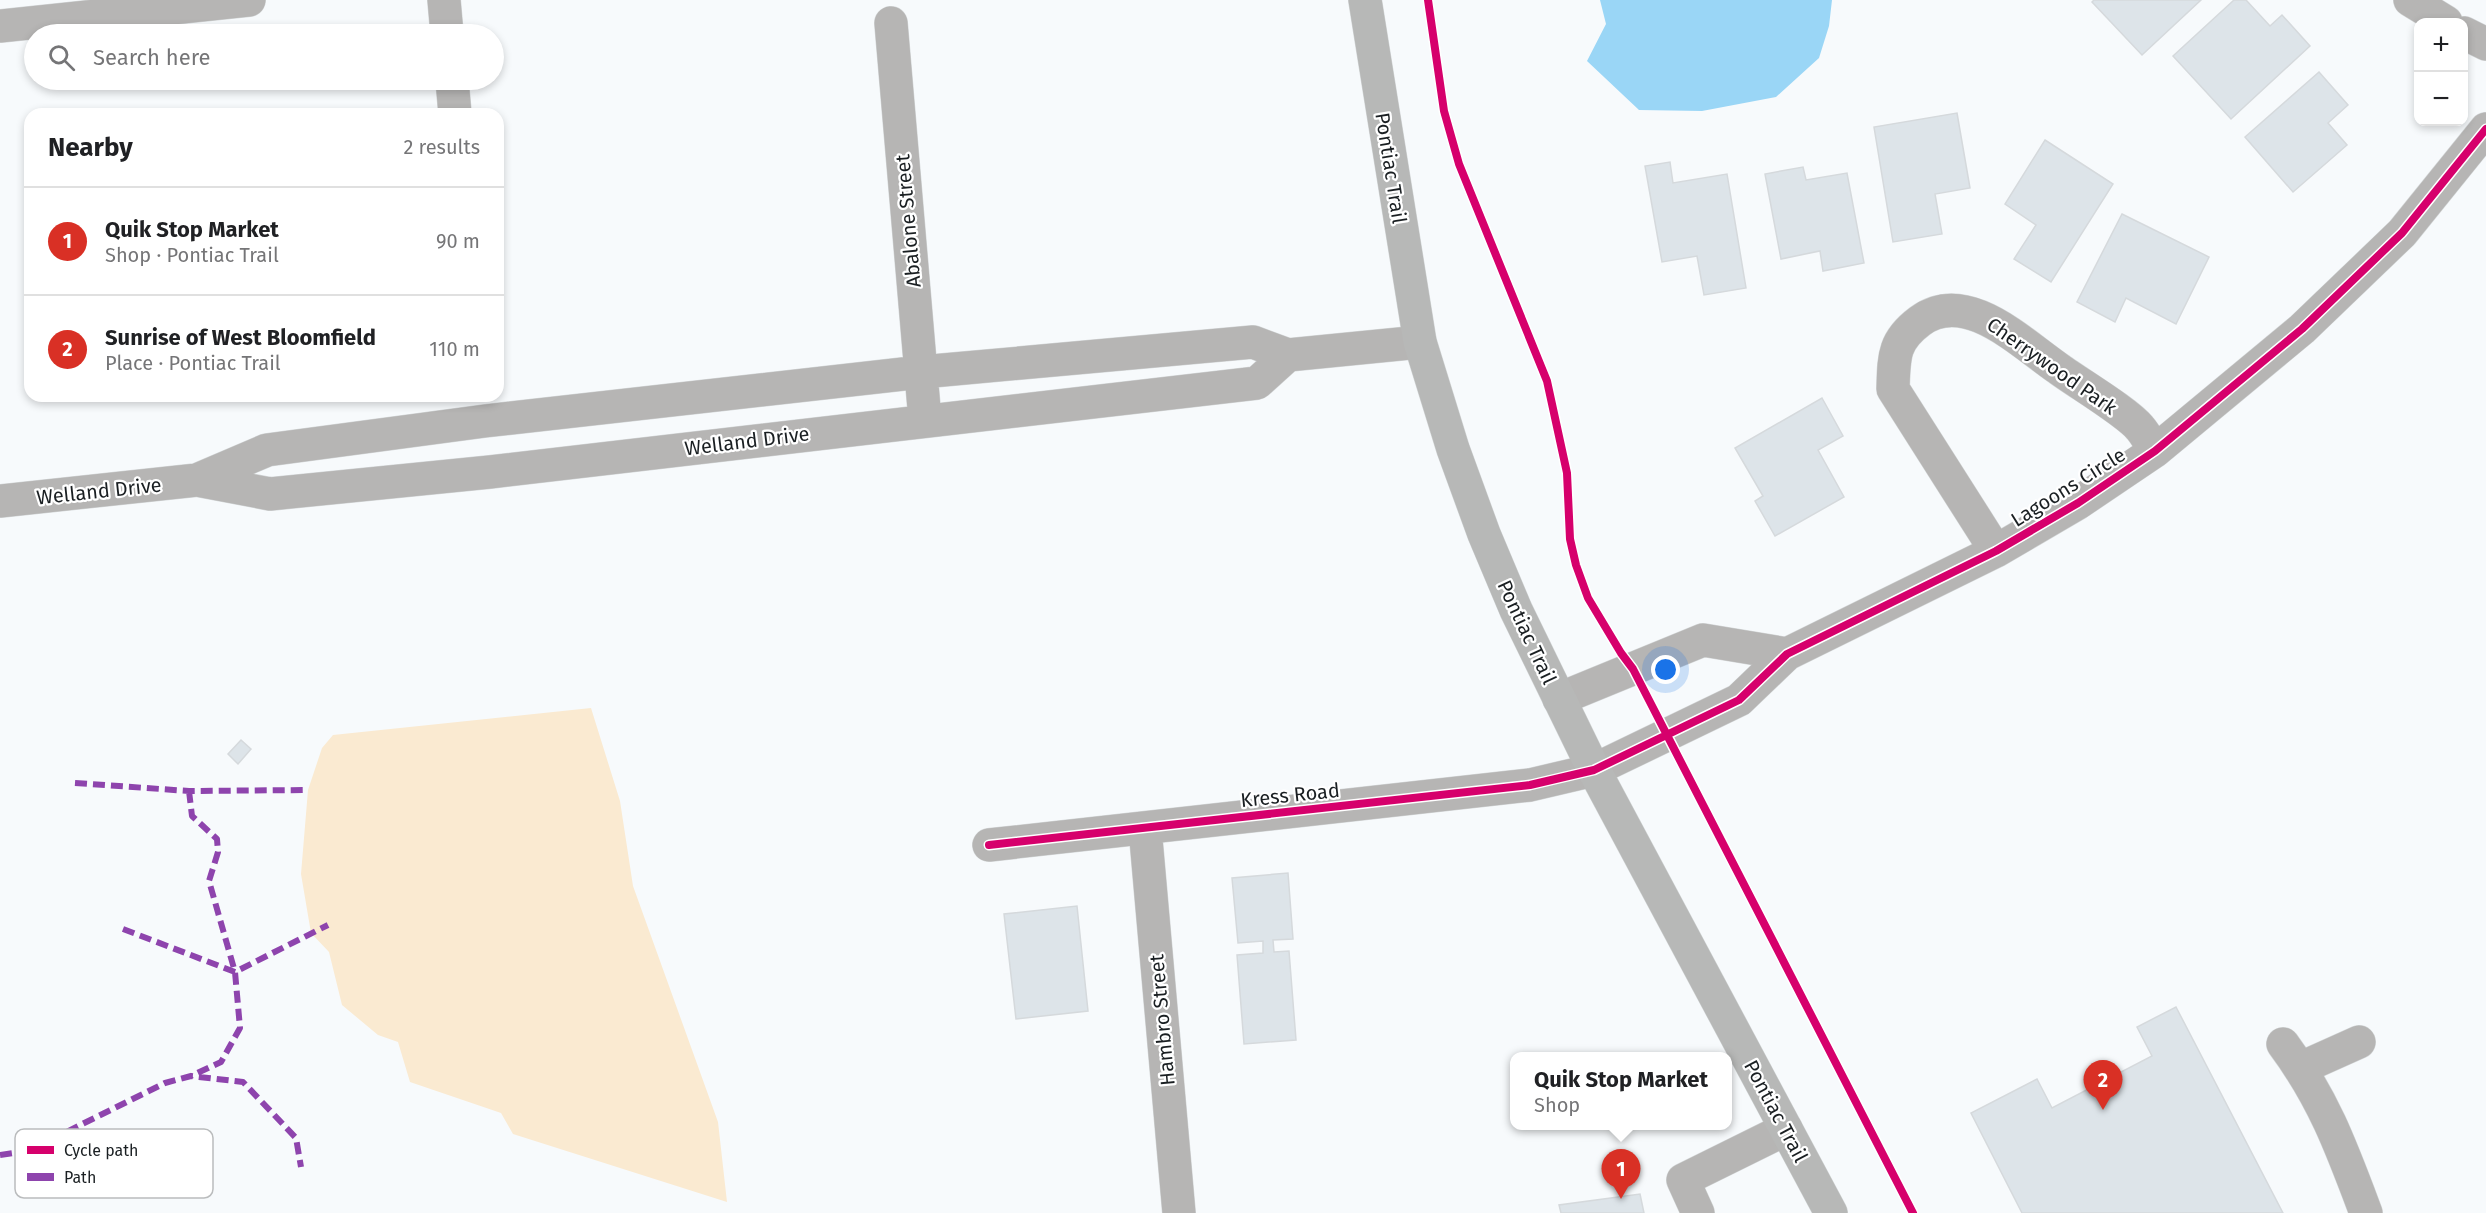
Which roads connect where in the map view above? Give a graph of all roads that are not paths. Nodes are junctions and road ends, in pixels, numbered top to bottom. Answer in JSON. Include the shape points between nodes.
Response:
{"nodes":[{"id":1,"x":249,"y":0,"type":"edge"},
{"id":2,"x":444,"y":0,"type":"edge"},
{"id":3,"x":1365,"y":0,"type":"edge"},
{"id":4,"x":2410,"y":0,"type":"edge"},
{"id":5,"x":2439,"y":18,"type":"edge"},
{"id":6,"x":891,"y":23,"type":"dead end"},
{"id":7,"x":446,"y":24,"type":"edge"},
{"id":8,"x":0,"y":26,"type":"edge"},
{"id":9,"x":2468,"y":35,"type":"edge"},
{"id":10,"x":2486,"y":44,"type":"edge"},
{"id":11,"x":453,"y":90,"type":"edge"},
{"id":12,"x":454,"y":108,"type":"edge"},
{"id":13,"x":2486,"y":129,"type":"edge"},
{"id":14,"x":1420,"y":342,"type":"junction"},
{"id":15,"x":1288,"y":355,"type":"junction"},
{"id":16,"x":921,"y":372,"type":"junction"},
{"id":17,"x":484,"y":408,"type":"edge"},
{"id":18,"x":925,"y":420,"type":"junction"},
{"id":19,"x":2155,"y":451,"type":"junction"},
{"id":20,"x":490,"y":472,"type":"junction"},
{"id":21,"x":197,"y":480,"type":"junction"},
{"id":22,"x":0,"y":501,"type":"edge"},
{"id":23,"x":1996,"y":551,"type":"junction"},
{"id":24,"x":1787,"y":654,"type":"junction"},
{"id":25,"x":1559,"y":699,"type":"junction"},
{"id":26,"x":1594,"y":770,"type":"junction"},
{"id":27,"x":1144,"y":828,"type":"junction"},
{"id":28,"x":989,"y":845,"type":"dead end"},
{"id":29,"x":2359,"y":1042,"type":"dead end"},
{"id":30,"x":1786,"y":1129,"type":"junction"},
{"id":31,"x":1826,"y":1212,"type":"edge"},
{"id":32,"x":1179,"y":1213,"type":"edge"},
{"id":33,"x":1698,"y":1213,"type":"edge"},
{"id":34,"x":2366,"y":1213,"type":"edge"}],
"edges":[{"from":1,"to":8,"type":"street"},
{"from":2,"to":7,"type":"street"},
{"from":3,"to":14,"type":"main road","name":"Pontiac Trail"},
{"from":4,"to":5,"type":"street"},
{"from":6,"to":16,"type":"street","name":"Abalone Street"},
{"from":9,"to":10,"type":"street"},
{"from":11,"to":12,"type":"street"},
{"from":13,"to":19,"type":"street","name":"Lagoons Circle","via":[[2394,241],[2302,328]]},
{"from":14,"to":15,"type":"street","name":"Welland Drive"},
{"from":14,"to":25,"type":"main road","name":"Pontiac Trail","via":[[1484,534]]},
{"from":15,"to":16,"type":"street","name":"Welland Drive","via":[[1253,342]]},
{"from":15,"to":18,"type":"street","name":"Welland Drive","via":[[1257,383]]},
{"from":16,"to":17,"type":"street","name":"Welland Drive"},
{"from":16,"to":18,"type":"street","name":"Abalone Street"},
{"from":17,"to":20,"type":"street"},
{"from":17,"to":21,"type":"street","name":"Welland Drive","via":[[267,450]]},
{"from":18,"to":20,"type":"street","name":"Welland Drive"},
{"from":19,"to":23,"type":"street","name":"Lagoons Circle","via":[[2078,503]]},
{"from":19,"to":23,"type":"street","name":"Cherrywood Park","via":[[2139,426],[2008,333],[1959,309],[1933,312],[1903,334],[1894,361],[1893,389]]},
{"from":20,"to":21,"type":"street","name":"Welland Drive","via":[[270,494]]},
{"from":21,"to":22,"type":"street","name":"Welland Drive"},
{"from":23,"to":24,"type":"street","name":"Lagoons Circle"},
{"from":24,"to":25,"type":"street","via":[[1703,640]]},
{"from":24,"to":26,"type":"street","name":"Lagoons Circle","via":[[1738,700]]},
{"from":25,"to":26,"type":"main road","name":"Pontiac Trail"},
{"from":26,"to":27,"type":"street","name":"Kress Road","via":[[1530,785]]},
{"from":26,"to":30,"type":"main road","name":"Pontiac Trail"},
{"from":27,"to":28,"type":"street","name":"Kress Road"},
{"from":27,"to":32,"type":"street","name":"Hambro Street"},
{"from":29,"to":34,"type":"street","via":[[2292,1056],[2329,1116]]},
{"from":30,"to":31,"type":"main road","name":"Pontiac Trail"},
{"from":30,"to":33,"type":"street","via":[[1683,1180]]}]}
